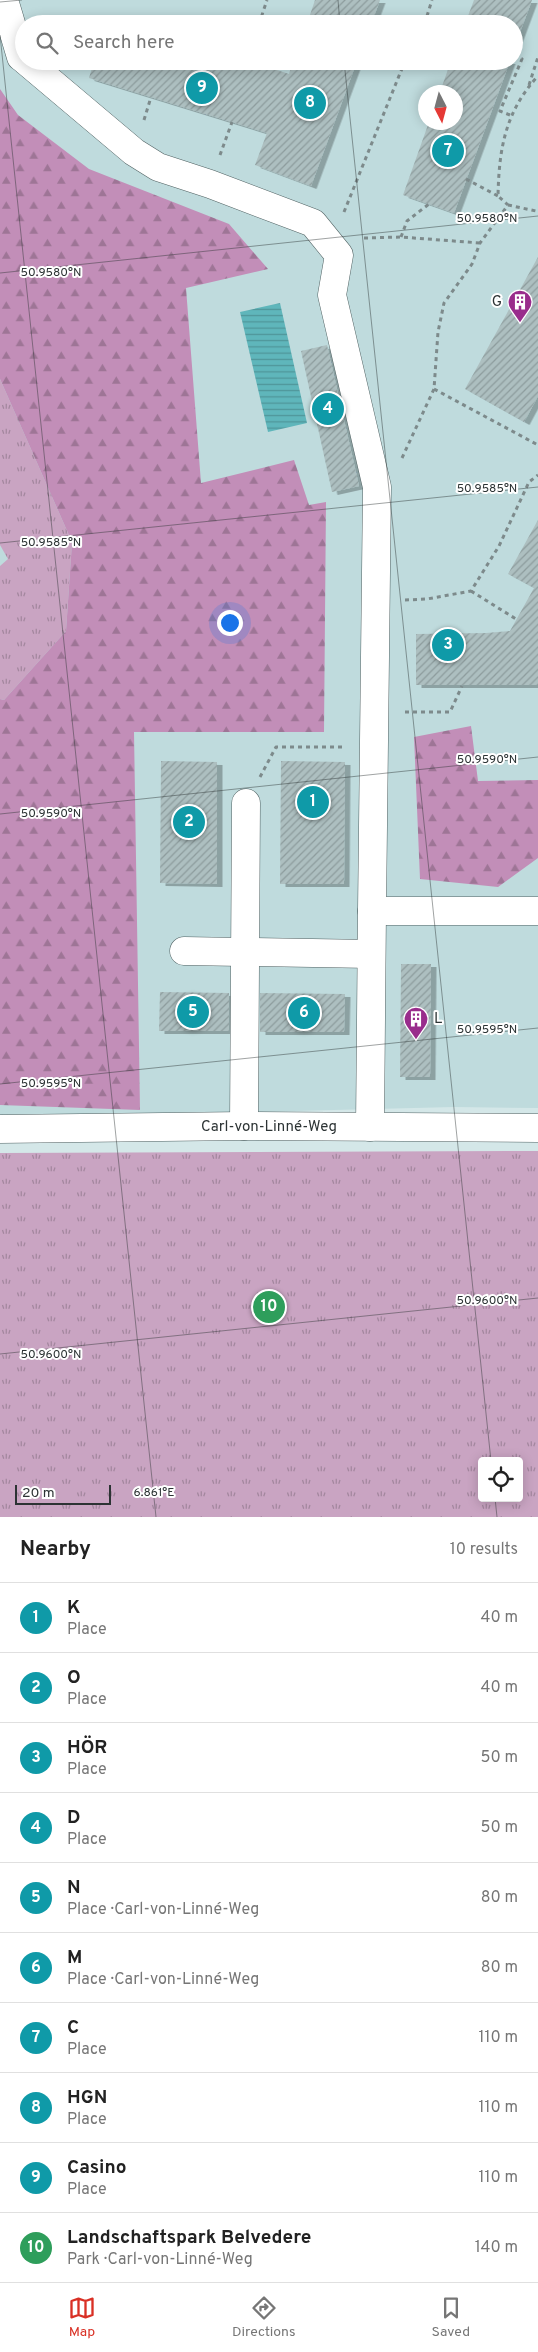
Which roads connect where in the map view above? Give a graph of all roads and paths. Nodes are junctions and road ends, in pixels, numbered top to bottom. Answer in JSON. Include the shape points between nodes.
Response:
{"nodes":[{"id":1,"x":4,"y":0,"type":"edge"},
{"id":2,"x":267,"y":0,"type":"edge"},
{"id":3,"x":432,"y":0,"type":"edge"},
{"id":4,"x":262,"y":15,"type":"edge"},
{"id":5,"x":427,"y":15,"type":"edge"},
{"id":6,"x":15,"y":37,"type":"edge"},
{"id":7,"x":538,"y":57,"type":"edge"},
{"id":8,"x":37,"y":70,"type":"edge"},
{"id":9,"x":401,"y":70,"type":"edge"},
{"id":10,"x":517,"y":70,"type":"edge"},
{"id":11,"x":538,"y":76,"type":"edge"},
{"id":12,"x":528,"y":88,"type":"junction"},
{"id":13,"x":510,"y":115,"type":"junction"},
{"id":14,"x":466,"y":179,"type":"dead end"},
{"id":15,"x":498,"y":196,"type":"junction"},
{"id":16,"x":429,"y":204,"type":"dead end"},
{"id":17,"x":508,"y":205,"type":"junction"},
{"id":18,"x":536,"y":212,"type":"dead end"},
{"id":19,"x":401,"y":236,"type":"junction"},
{"id":20,"x":480,"y":243,"type":"junction"},
{"id":21,"x":343,"y":247,"type":"junction"},
{"id":22,"x":434,"y":389,"type":"junction"},
{"id":23,"x":538,"y":445,"type":"edge"},
{"id":24,"x":538,"y":475,"type":"edge"},
{"id":25,"x":378,"y":487,"type":"junction"},
{"id":26,"x":471,"y":591,"type":"junction"},
{"id":27,"x":376,"y":600,"type":"junction"},
{"id":28,"x":516,"y":619,"type":"dead end"},
{"id":29,"x":462,"y":686,"type":"dead end"},
{"id":30,"x":374,"y":713,"type":"junction"},
{"id":31,"x":374,"y":747,"type":"junction"},
{"id":32,"x":246,"y":803,"type":"joint"},
{"id":33,"x":372,"y":911,"type":"junction"},
{"id":34,"x":538,"y":911,"type":"edge"},
{"id":35,"x":184,"y":951,"type":"dead end"},
{"id":36,"x":245,"y":952,"type":"junction"},
{"id":37,"x":371,"y":954,"type":"junction"},
{"id":38,"x":244,"y":1126,"type":"junction"},
{"id":39,"x":370,"y":1127,"type":"junction"},
{"id":40,"x":538,"y":1128,"type":"edge"},
{"id":41,"x":0,"y":1129,"type":"edge"}],
"edges":[{"from":1,"to":6,"type":"street"},
{"from":2,"to":4,"type":"path"},
{"from":3,"to":5,"type":"path"},
{"from":7,"to":12,"type":"path"},
{"from":8,"to":21,"type":"street","via":[[134,152],[158,168],[312,223]]},
{"from":9,"to":21,"type":"path","via":[[344,211]]},
{"from":10,"to":13,"type":"path","via":[[500,111]]},
{"from":11,"to":12,"type":"path"},
{"from":12,"to":13,"type":"path"},
{"from":13,"to":15,"type":"path","via":[[498,161]]},
{"from":14,"to":15,"type":"path"},
{"from":15,"to":17,"type":"path"},
{"from":16,"to":19,"type":"path","via":[[407,221]]},
{"from":17,"to":18,"type":"path"},
{"from":17,"to":20,"type":"path"},
{"from":19,"to":20,"type":"path"},
{"from":19,"to":21,"type":"path"},
{"from":20,"to":22,"type":"path","via":[[472,264],[444,303],[438,332]]},
{"from":21,"to":25,"type":"street","via":[[332,295]]},
{"from":22,"to":23,"type":"path"},
{"from":22,"to":25,"type":"path","via":[[396,471]]},
{"from":24,"to":26,"type":"path","via":[[529,482],[498,546]]},
{"from":25,"to":27,"type":"street"},
{"from":26,"to":27,"type":"path","via":[[427,599]]},
{"from":26,"to":28,"type":"path"},
{"from":27,"to":30,"type":"street"},
{"from":29,"to":30,"type":"path","via":[[450,712]]},
{"from":30,"to":31,"type":"street"},
{"from":31,"to":32,"type":"path","via":[[276,747]]},
{"from":31,"to":33,"type":"street"},
{"from":32,"to":36,"type":"street"},
{"from":33,"to":34,"type":"street"},
{"from":33,"to":37,"type":"street"},
{"from":35,"to":36,"type":"street"},
{"from":36,"to":37,"type":"street"},
{"from":36,"to":38,"type":"street"},
{"from":37,"to":39,"type":"street"},
{"from":38,"to":39,"type":"street","name":"Carl-von-Linné-Weg"},
{"from":38,"to":41,"type":"street","name":"Carl-von-Linné-Weg"},
{"from":39,"to":40,"type":"street","name":"Carl-von-Linné-Weg"}]}
